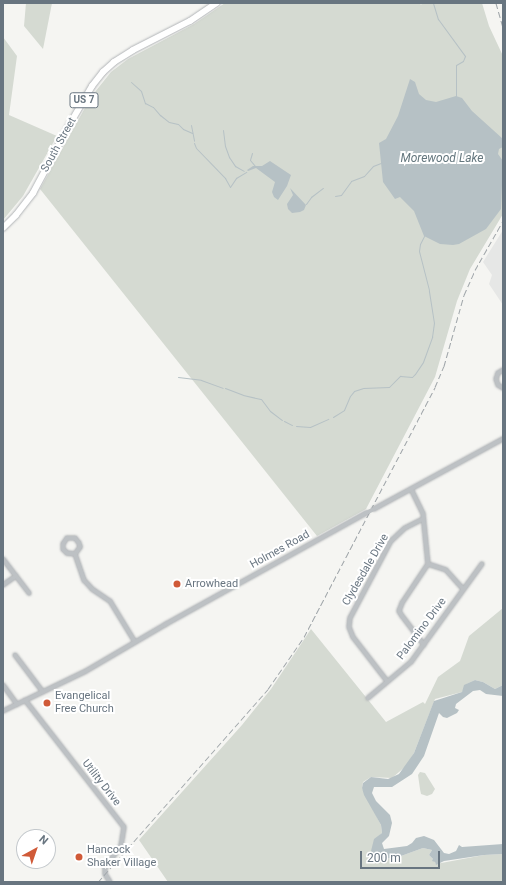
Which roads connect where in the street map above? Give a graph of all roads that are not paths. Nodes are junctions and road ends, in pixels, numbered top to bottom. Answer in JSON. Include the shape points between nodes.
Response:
{"nodes":[{"id":1,"x":218,"y":3,"type":"edge"},
{"id":2,"x":3,"y":228,"type":"edge"},
{"id":3,"x":503,"y":370,"type":"edge"},
{"id":4,"x":503,"y":388,"type":"edge"},
{"id":5,"x":503,"y":439,"type":"edge"},
{"id":6,"x":411,"y":490,"type":"junction"},
{"id":7,"x":423,"y":519,"type":"junction"},
{"id":8,"x":75,"y":554,"type":"junction"},
{"id":9,"x":3,"y":559,"type":"edge"},
{"id":10,"x":428,"y":564,"type":"junction"},
{"id":11,"x":482,"y":564,"type":"dead end"},
{"id":12,"x":16,"y":576,"type":"junction"},
{"id":13,"x":3,"y":585,"type":"edge"},
{"id":14,"x":463,"y":589,"type":"junction"},
{"id":15,"x":29,"y":593,"type":"dead end"},
{"id":16,"x":135,"y":642,"type":"junction"},
{"id":17,"x":424,"y":644,"type":"junction"},
{"id":18,"x":15,"y":655,"type":"dead end"},
{"id":19,"x":387,"y":681,"type":"junction"},
{"id":20,"x":3,"y":685,"type":"edge"},
{"id":21,"x":43,"y":692,"type":"junction"},
{"id":22,"x":368,"y":698,"type":"dead end"},
{"id":23,"x":25,"y":700,"type":"junction"},
{"id":24,"x":17,"y":704,"type":"junction"},
{"id":25,"x":3,"y":711,"type":"edge"},
{"id":26,"x":110,"y":882,"type":"edge"}],
"edges":[{"from":1,"to":2,"type":"highway","name":"South Street","number":"US 7","via":[[190,21],[133,50],[103,72],[71,122],[33,192],[24,206]]},
{"from":3,"to":4,"type":"street","via":[[498,373],[496,379]]},
{"from":5,"to":6,"type":"street","name":"Holmes Road"},
{"from":6,"to":7,"type":"street","via":[[421,506]]},
{"from":6,"to":16,"type":"street","name":"Holmes Road","bridge":true},
{"from":7,"to":10,"type":"street"},
{"from":7,"to":19,"type":"street","name":"Clydesdale Drive","via":[[405,528],[391,541],[350,618],[349,627],[353,637]]},
{"from":8,"to":8,"type":"street","via":[[80,547],[79,543],[75,538],[67,538],[62,544],[63,549],[67,553]]},
{"from":8,"to":16,"type":"street","via":[[84,580],[92,590],[110,601]]},
{"from":9,"to":12,"type":"street"},
{"from":10,"to":14,"type":"street","via":[[446,570]]},
{"from":10,"to":17,"type":"street","via":[[399,612]]},
{"from":11,"to":14,"type":"street","name":"Palomino Drive"},
{"from":12,"to":13,"type":"street"},
{"from":12,"to":15,"type":"street"},
{"from":14,"to":17,"type":"street","name":"Palomino Drive"},
{"from":16,"to":21,"type":"street","name":"Holmes Road","via":[[86,671]]},
{"from":17,"to":19,"type":"street","name":"Palomino Drive","via":[[410,663]]},
{"from":18,"to":21,"type":"street"},
{"from":19,"to":22,"type":"street","name":"Palomino Drive"},
{"from":20,"to":24,"type":"street"},
{"from":21,"to":23,"type":"street","name":"Holmes Road"},
{"from":23,"to":24,"type":"street","name":"Holmes Road"},
{"from":23,"to":26,"type":"street","name":"Utility Drive","via":[[124,827],[121,846],[104,867]]},
{"from":24,"to":25,"type":"street","name":"Holmes Road"}]}
